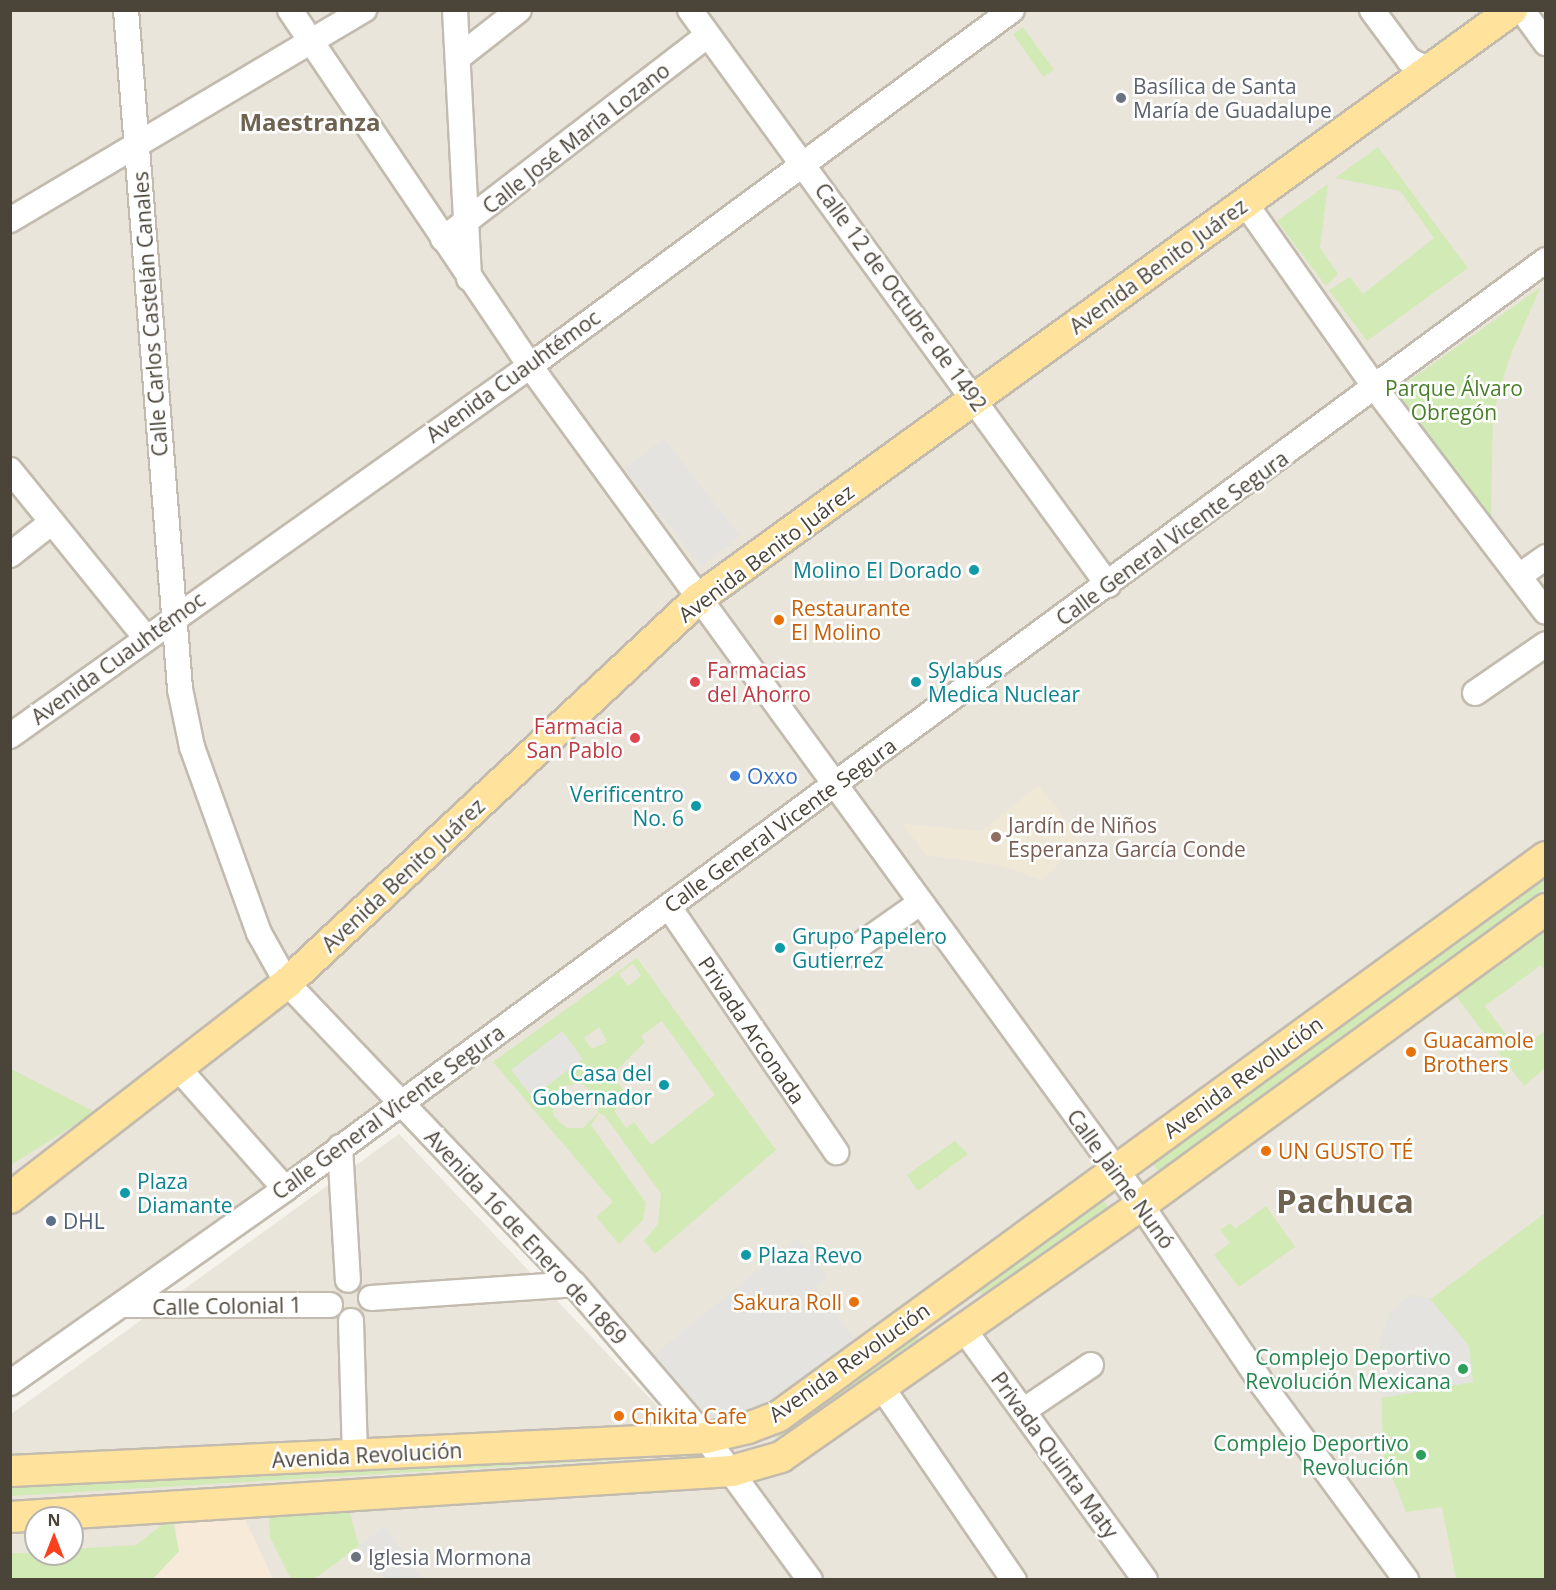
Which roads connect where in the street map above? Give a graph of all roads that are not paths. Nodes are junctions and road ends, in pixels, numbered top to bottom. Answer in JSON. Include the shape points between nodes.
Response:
{"nodes":[{"id":1,"x":126,"y":10,"type":"edge"},
{"id":2,"x":291,"y":10,"type":"edge"},
{"id":3,"x":364,"y":10,"type":"edge"},
{"id":4,"x":455,"y":10,"type":"edge"},
{"id":5,"x":519,"y":10,"type":"edge"},
{"id":6,"x":690,"y":10,"type":"edge"},
{"id":7,"x":1012,"y":10,"type":"edge"},
{"id":8,"x":1372,"y":10,"type":"edge"},
{"id":9,"x":1512,"y":10,"type":"edge"},
{"id":10,"x":1522,"y":10,"type":"edge"},
{"id":11,"x":708,"y":35,"type":"junction"},
{"id":12,"x":311,"y":42,"type":"junction"},
{"id":13,"x":1545,"y":43,"type":"edge"},
{"id":14,"x":459,"y":57,"type":"junction"},
{"id":15,"x":1429,"y":70,"type":"junction"},
{"id":16,"x":138,"y":142,"type":"junction"},
{"id":17,"x":806,"y":164,"type":"junction"},
{"id":18,"x":1245,"y":202,"type":"junction"},
{"id":19,"x":10,"y":220,"type":"edge"},
{"id":20,"x":470,"y":220,"type":"junction"},
{"id":21,"x":443,"y":238,"type":"junction"},
{"id":22,"x":1545,"y":260,"type":"edge"},
{"id":23,"x":469,"y":279,"type":"junction"},
{"id":24,"x":530,"y":366,"type":"junction"},
{"id":25,"x":1376,"y":388,"type":"junction"},
{"id":26,"x":974,"y":400,"type":"junction"},
{"id":27,"x":10,"y":470,"type":"edge"},
{"id":28,"x":52,"y":522,"type":"junction"},
{"id":29,"x":10,"y":555,"type":"edge"},
{"id":30,"x":1545,"y":557,"type":"edge"},
{"id":31,"x":1520,"y":576,"type":"junction"},
{"id":32,"x":1108,"y":585,"type":"junction"},
{"id":33,"x":698,"y":599,"type":"junction"},
{"id":34,"x":1545,"y":612,"type":"edge"},
{"id":35,"x":171,"y":619,"type":"junction"},
{"id":36,"x":145,"y":637,"type":"junction"},
{"id":37,"x":1545,"y":644,"type":"edge"},
{"id":38,"x":1475,"y":693,"type":"dead end"},
{"id":39,"x":10,"y":736,"type":"edge"},
{"id":40,"x":832,"y":786,"type":"junction"},
{"id":41,"x":1545,"y":856,"type":"edge"},
{"id":42,"x":920,"y":903,"type":"junction"},
{"id":43,"x":669,"y":907,"type":"junction"},
{"id":44,"x":1545,"y":909,"type":"edge"},
{"id":45,"x":846,"y":956,"type":"dead end"},
{"id":46,"x":286,"y":983,"type":"junction"},
{"id":47,"x":179,"y":1069,"type":"junction"},
{"id":48,"x":400,"y":1102,"type":"junction"},
{"id":49,"x":340,"y":1147,"type":"junction"},
{"id":50,"x":836,"y":1152,"type":"dead end"},
{"id":51,"x":1116,"y":1171,"type":"junction"},
{"id":52,"x":285,"y":1189,"type":"junction"},
{"id":53,"x":10,"y":1198,"type":"edge"},
{"id":54,"x":1141,"y":1205,"type":"junction"},
{"id":55,"x":348,"y":1280,"type":"junction"},
{"id":56,"x":574,"y":1284,"type":"junction"},
{"id":57,"x":371,"y":1298,"type":"junction"},
{"id":58,"x":124,"y":1305,"type":"junction"},
{"id":59,"x":330,"y":1305,"type":"junction"},
{"id":60,"x":351,"y":1321,"type":"junction"},
{"id":61,"x":965,"y":1331,"type":"junction"},
{"id":62,"x":1091,"y":1365,"type":"dead end"},
{"id":63,"x":10,"y":1383,"type":"edge"},
{"id":64,"x":883,"y":1389,"type":"junction"},
{"id":65,"x":1023,"y":1411,"type":"junction"},
{"id":66,"x":706,"y":1438,"type":"junction"},
{"id":67,"x":355,"y":1456,"type":"junction"},
{"id":68,"x":10,"y":1471,"type":"edge"},
{"id":69,"x":732,"y":1471,"type":"junction"},
{"id":70,"x":12,"y":1516,"type":"edge"},
{"id":71,"x":1407,"y":1578,"type":"edge"},
{"id":72,"x":810,"y":1580,"type":"edge"},
{"id":73,"x":1014,"y":1580,"type":"edge"},
{"id":74,"x":1144,"y":1580,"type":"edge"}],
"edges":[{"from":1,"to":16,"type":"street","name":"Calle Carlos Castelán Canales"},
{"from":2,"to":12,"type":"street","name":"Calle Jaime Nunó"},
{"from":3,"to":12,"type":"street"},
{"from":4,"to":14,"type":"street"},
{"from":5,"to":14,"type":"street"},
{"from":6,"to":11,"type":"street","name":"Calle 12 de Octubre de 1492"},
{"from":7,"to":17,"type":"street","name":"Avenida Cuauhtémoc"},
{"from":8,"to":15,"type":"street","via":[[1409,60]]},
{"from":9,"to":15,"type":"main road","name":"Avenida Benito Juárez"},
{"from":10,"to":13,"type":"street"},
{"from":11,"to":17,"type":"street","name":"Calle 12 de Octubre de 1492"},
{"from":11,"to":20,"type":"street","name":"Calle José María Lozano"},
{"from":12,"to":16,"type":"street"},
{"from":12,"to":21,"type":"street","name":"Calle Jaime Nunó"},
{"from":14,"to":20,"type":"street"},
{"from":15,"to":18,"type":"main road","name":"Avenida Benito Juárez"},
{"from":16,"to":19,"type":"street"},
{"from":16,"to":35,"type":"street","name":"Calle Carlos Castelán Canales"},
{"from":17,"to":24,"type":"street","name":"Avenida Cuauhtémoc"},
{"from":17,"to":26,"type":"street","name":"Calle 12 de Octubre de 1492"},
{"from":18,"to":25,"type":"street"},
{"from":18,"to":26,"type":"main road","name":"Avenida Benito Juárez"},
{"from":20,"to":21,"type":"street","name":"Calle José María Lozano"},
{"from":20,"to":23,"type":"street"},
{"from":21,"to":23,"type":"street","name":"Calle Jaime Nunó"},
{"from":22,"to":25,"type":"street","name":"Calle General Vicente Segura"},
{"from":23,"to":24,"type":"street","name":"Calle Jaime Nunó"},
{"from":24,"to":33,"type":"street","name":"Calle Jaime Nunó"},
{"from":24,"to":35,"type":"street","name":"Avenida Cuauhtémoc"},
{"from":25,"to":31,"type":"street"},
{"from":25,"to":32,"type":"street","name":"Calle General Vicente Segura"},
{"from":26,"to":32,"type":"street","name":"Calle 12 de Octubre de 1492"},
{"from":26,"to":33,"type":"main road","name":"Avenida Benito Juárez"},
{"from":27,"to":28,"type":"street"},
{"from":28,"to":29,"type":"street"},
{"from":28,"to":36,"type":"street"},
{"from":30,"to":31,"type":"street"},
{"from":31,"to":34,"type":"street"},
{"from":32,"to":40,"type":"street","name":"Calle General Vicente Segura"},
{"from":33,"to":40,"type":"street","name":"Calle Jaime Nunó"},
{"from":33,"to":46,"type":"main road","name":"Avenida Benito Juárez"},
{"from":35,"to":36,"type":"street","name":"Avenida Cuauhtémoc"},
{"from":35,"to":46,"type":"street","name":"Avenida 16 de Enero de 1869","via":[[192,747],[259,933]]},
{"from":36,"to":39,"type":"street","name":"Avenida Cuauhtémoc"},
{"from":37,"to":38,"type":"street"},
{"from":40,"to":42,"type":"street","name":"Calle Jaime Nunó"},
{"from":40,"to":43,"type":"street","name":"Calle General Vicente Segura"},
{"from":41,"to":51,"type":"main road","name":"Avenida Revolución"},
{"from":42,"to":45,"type":"street"},
{"from":42,"to":51,"type":"street","name":"Calle Jaime Nunó"},
{"from":43,"to":48,"type":"street","name":"Calle General Vicente Segura"},
{"from":43,"to":50,"type":"street","name":"Privada Arconada"},
{"from":44,"to":54,"type":"main road","name":"Avenida Revolución"},
{"from":46,"to":47,"type":"main road","name":"Avenida Benito Juárez"},
{"from":46,"to":48,"type":"street","name":"Avenida 16 de Enero de 1869"},
{"from":47,"to":52,"type":"street"},
{"from":47,"to":53,"type":"main road","name":"Avenida Benito Juárez"},
{"from":48,"to":49,"type":"street","name":"Calle General Vicente Segura"},
{"from":48,"to":56,"type":"street","name":"Avenida 16 de Enero de 1869"},
{"from":49,"to":52,"type":"street","name":"Calle General Vicente Segura"},
{"from":49,"to":55,"type":"street"},
{"from":51,"to":54,"type":"street","name":"Calle Jaime Nunó"},
{"from":51,"to":66,"type":"main road","name":"Avenida Revolución","via":[[779,1416]]},
{"from":52,"to":58,"type":"street","name":"Calle General Vicente Segura"},
{"from":54,"to":61,"type":"main road","name":"Avenida Revolución"},
{"from":54,"to":71,"type":"street","name":"Calle Jaime Nunó","via":[[1263,1385]]},
{"from":55,"to":57,"type":"street","via":[[366,1287]]},
{"from":55,"to":59,"type":"street","via":[[331,1292]]},
{"from":56,"to":57,"type":"street"},
{"from":56,"to":66,"type":"street","name":"Avenida 16 de Enero de 1869"},
{"from":57,"to":60,"type":"street","via":[[364,1316]]},
{"from":58,"to":59,"type":"street","name":"Calle Colonial 1"},
{"from":58,"to":63,"type":"street","name":"Calle General Vicente Segura"},
{"from":59,"to":60,"type":"street","via":[[338,1317]]},
{"from":60,"to":67,"type":"street"},
{"from":61,"to":64,"type":"main road","name":"Avenida Revolución"},
{"from":61,"to":65,"type":"street","name":"Privada Quinta Maty"},
{"from":62,"to":65,"type":"street"},
{"from":64,"to":69,"type":"main road","name":"Avenida Revolución","via":[[781,1457]]},
{"from":64,"to":73,"type":"street"},
{"from":65,"to":74,"type":"street","name":"Privada Quinta Maty"},
{"from":66,"to":67,"type":"main road","name":"Avenida Revolución"},
{"from":66,"to":69,"type":"street","name":"Avenida 16 de Enero de 1869"},
{"from":67,"to":68,"type":"main road","name":"Avenida Revolución"},
{"from":69,"to":70,"type":"main road","name":"Avenida Revolución"},
{"from":69,"to":72,"type":"street","name":"Avenida 16 de Enero de 1869"}]}
